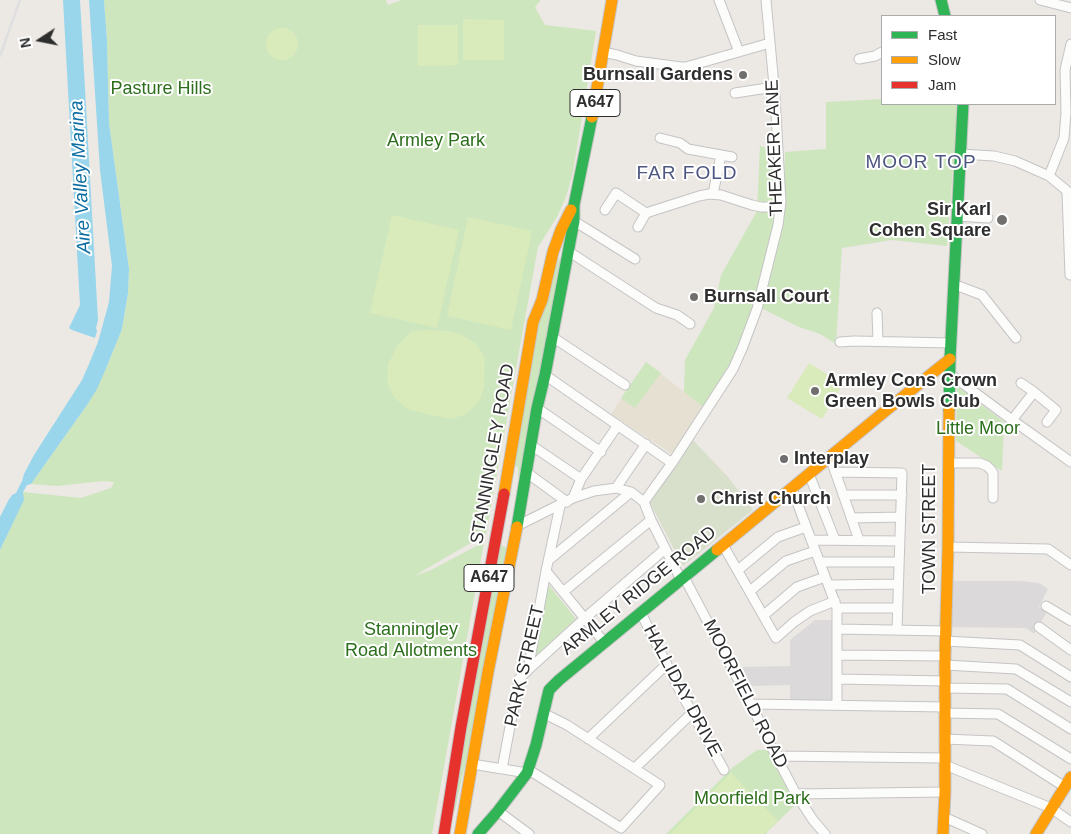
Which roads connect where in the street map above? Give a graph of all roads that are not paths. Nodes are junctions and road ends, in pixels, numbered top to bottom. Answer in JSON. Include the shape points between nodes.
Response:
{"nodes":[{"id":1,"x":612,"y":0,"type":"edge"},
{"id":2,"x":719,"y":0,"type":"edge"},
{"id":3,"x":766,"y":0,"type":"edge"},
{"id":4,"x":941,"y":0,"type":"edge"},
{"id":5,"x":1040,"y":0,"type":"edge"},
{"id":6,"x":1071,"y":8,"type":"edge"},
{"id":7,"x":945,"y":15,"type":"edge"},
{"id":8,"x":770,"y":43,"type":"junction"},
{"id":9,"x":1071,"y":44,"type":"edge"},
{"id":10,"x":603,"y":52,"type":"junction"},
{"id":11,"x":740,"y":52,"type":"junction"},
{"id":12,"x":881,"y":53,"type":"edge"},
{"id":13,"x":858,"y":59,"type":"dead end"},
{"id":14,"x":774,"y":88,"type":"junction"},
{"id":15,"x":735,"y":93,"type":"dead end"},
{"id":16,"x":962,"y":105,"type":"edge"},
{"id":17,"x":660,"y":138,"type":"dead end"},
{"id":18,"x":960,"y":154,"type":"junction"},
{"id":19,"x":721,"y":155,"type":"junction"},
{"id":20,"x":732,"y":157,"type":"dead end"},
{"id":21,"x":1049,"y":176,"type":"junction"},
{"id":22,"x":1069,"y":193,"type":"edge"},
{"id":23,"x":713,"y":194,"type":"junction"},
{"id":24,"x":574,"y":205,"type":"junction"},
{"id":25,"x":780,"y":207,"type":"junction"},
{"id":26,"x":605,"y":210,"type":"dead end"},
{"id":27,"x":646,"y":214,"type":"junction"},
{"id":28,"x":957,"y":216,"type":"junction"},
{"id":29,"x":988,"y":218,"type":"dead end"},
{"id":30,"x":574,"y":221,"type":"junction"},
{"id":31,"x":638,"y":228,"type":"dead end"},
{"id":32,"x":568,"y":251,"type":"junction"},
{"id":33,"x":635,"y":259,"type":"dead end"},
{"id":34,"x":1070,"y":275,"type":"edge"},
{"id":35,"x":953,"y":284,"type":"junction"},
{"id":36,"x":877,"y":314,"type":"dead end"},
{"id":37,"x":690,"y":324,"type":"dead end"},
{"id":38,"x":551,"y":336,"type":"junction"},
{"id":39,"x":1016,"y":338,"type":"dead end"},
{"id":40,"x":878,"y":341,"type":"junction"},
{"id":41,"x":840,"y":342,"type":"dead end"},
{"id":42,"x":951,"y":343,"type":"junction"},
{"id":43,"x":950,"y":359,"type":"junction"},
{"id":44,"x":950,"y":374,"type":"junction"},
{"id":45,"x":545,"y":375,"type":"junction"},
{"id":46,"x":1021,"y":383,"type":"dead end"},
{"id":47,"x":625,"y":386,"type":"dead end"},
{"id":48,"x":1034,"y":392,"type":"junction"},
{"id":49,"x":537,"y":408,"type":"junction"},
{"id":50,"x":1012,"y":420,"type":"junction"},
{"id":51,"x":1047,"y":422,"type":"dead end"},
{"id":52,"x":618,"y":425,"type":"junction"},
{"id":53,"x":646,"y":444,"type":"junction"},
{"id":54,"x":531,"y":445,"type":"junction"},
{"id":55,"x":601,"y":452,"type":"junction"},
{"id":56,"x":830,"y":457,"type":"junction"},
{"id":57,"x":1071,"y":462,"type":"edge"},
{"id":58,"x":672,"y":463,"type":"junction"},
{"id":59,"x":948,"y":463,"type":"junction"},
{"id":60,"x":526,"y":472,"type":"junction"},
{"id":61,"x":835,"y":472,"type":"junction"},
{"id":62,"x":809,"y":474,"type":"junction"},
{"id":63,"x":582,"y":479,"type":"junction"},
{"id":64,"x":616,"y":488,"type":"junction"},
{"id":65,"x":792,"y":489,"type":"junction"},
{"id":66,"x":631,"y":492,"type":"junction"},
{"id":67,"x":843,"y":495,"type":"junction"},
{"id":68,"x":902,"y":495,"type":"junction"},
{"id":69,"x":993,"y":498,"type":"dead end"},
{"id":70,"x":567,"y":502,"type":"junction"},
{"id":71,"x":644,"y":502,"type":"junction"},
{"id":72,"x":900,"y":517,"type":"junction"},
{"id":73,"x":851,"y":518,"type":"junction"},
{"id":74,"x":499,"y":519,"type":"junction"},
{"id":75,"x":651,"y":520,"type":"junction"},
{"id":76,"x":806,"y":527,"type":"junction"},
{"id":77,"x":517,"y":528,"type":"junction"},
{"id":78,"x":497,"y":533,"type":"junction"},
{"id":79,"x":812,"y":540,"type":"junction"},
{"id":80,"x":835,"y":540,"type":"junction"},
{"id":81,"x":859,"y":540,"type":"junction"},
{"id":82,"x":900,"y":540,"type":"junction"},
{"id":83,"x":723,"y":545,"type":"junction"},
{"id":84,"x":948,"y":547,"type":"junction"},
{"id":85,"x":665,"y":549,"type":"junction"},
{"id":86,"x":815,"y":551,"type":"junction"},
{"id":87,"x":550,"y":559,"type":"junction"},
{"id":88,"x":820,"y":562,"type":"junction"},
{"id":89,"x":899,"y":562,"type":"junction"},
{"id":90,"x":1071,"y":565,"type":"edge"},
{"id":91,"x":738,"y":570,"type":"junction"},
{"id":92,"x":546,"y":571,"type":"junction"},
{"id":93,"x":682,"y":578,"type":"junction"},
{"id":94,"x":827,"y":581,"type":"junction"},
{"id":95,"x":898,"y":584,"type":"junction"},
{"id":96,"x":563,"y":592,"type":"junction"},
{"id":97,"x":750,"y":592,"type":"junction"},
{"id":98,"x":836,"y":605,"type":"junction"},
{"id":99,"x":1046,"y":606,"type":"dead end"},
{"id":100,"x":897,"y":608,"type":"junction"},
{"id":101,"x":641,"y":613,"type":"junction"},
{"id":102,"x":764,"y":615,"type":"junction"},
{"id":103,"x":585,"y":618,"type":"junction"},
{"id":104,"x":1071,"y":621,"type":"edge"},
{"id":105,"x":1039,"y":628,"type":"dead end"},
{"id":106,"x":837,"y":629,"type":"junction"},
{"id":107,"x":897,"y":630,"type":"junction"},
{"id":108,"x":945,"y":636,"type":"junction"},
{"id":109,"x":604,"y":642,"type":"junction"},
{"id":110,"x":1071,"y":650,"type":"edge"},
{"id":111,"x":837,"y":655,"type":"junction"},
{"id":112,"x":945,"y":661,"type":"junction"},
{"id":113,"x":667,"y":664,"type":"junction"},
{"id":114,"x":528,"y":670,"type":"junction"},
{"id":115,"x":1071,"y":677,"type":"edge"},
{"id":116,"x":837,"y":679,"type":"junction"},
{"id":117,"x":945,"y":685,"type":"junction"},
{"id":118,"x":1071,"y":702,"type":"edge"},
{"id":119,"x":751,"y":704,"type":"junction"},
{"id":120,"x":837,"y":705,"type":"junction"},
{"id":121,"x":944,"y":710,"type":"junction"},
{"id":122,"x":543,"y":713,"type":"junction"},
{"id":123,"x":692,"y":713,"type":"junction"},
{"id":124,"x":1071,"y":729,"type":"edge"},
{"id":125,"x":588,"y":739,"type":"junction"},
{"id":126,"x":944,"y":739,"type":"junction"},
{"id":127,"x":776,"y":756,"type":"junction"},
{"id":128,"x":1071,"y":759,"type":"edge"},
{"id":129,"x":944,"y":762,"type":"junction"},
{"id":130,"x":472,"y":764,"type":"junction"},
{"id":131,"x":635,"y":768,"type":"junction"},
{"id":132,"x":502,"y":769,"type":"junction"},
{"id":133,"x":724,"y":770,"type":"dead end"},
{"id":134,"x":528,"y":772,"type":"junction"},
{"id":135,"x":1071,"y":777,"type":"edge"},
{"id":136,"x":1065,"y":787,"type":"junction"},
{"id":137,"x":945,"y":792,"type":"junction"},
{"id":138,"x":796,"y":794,"type":"junction"},
{"id":139,"x":1051,"y":808,"type":"junction"},
{"id":140,"x":498,"y":811,"type":"junction"},
{"id":141,"x":944,"y":817,"type":"junction"},
{"id":142,"x":1071,"y":822,"type":"edge"},
{"id":143,"x":444,"y":834,"type":"edge"},
{"id":144,"x":460,"y":834,"type":"edge"},
{"id":145,"x":478,"y":834,"type":"edge"},
{"id":146,"x":528,"y":834,"type":"edge"},
{"id":147,"x":825,"y":834,"type":"edge"},
{"id":148,"x":944,"y":834,"type":"edge"},
{"id":149,"x":982,"y":834,"type":"edge"},
{"id":150,"x":1036,"y":834,"type":"edge"}],
"edges":[{"from":1,"to":10,"type":"main road","name":"STANNINGLEY ROAD","number":"A647"},
{"from":2,"to":11,"type":"street"},
{"from":3,"to":8,"type":"street","name":"THEAKER LANE"},
{"from":4,"to":7,"type":"main road"},
{"from":5,"to":6,"type":"street"},
{"from":8,"to":11,"type":"street"},
{"from":8,"to":14,"type":"street","name":"THEAKER LANE"},
{"from":9,"to":21,"type":"street","via":[[1065,70],[1064,138]]},
{"from":10,"to":11,"type":"street","via":[[636,62],[680,68]]},
{"from":10,"to":24,"type":"main road","name":"STANNINGLEY ROAD","number":"A647"},
{"from":12,"to":13,"type":"street"},
{"from":14,"to":15,"type":"street"},
{"from":14,"to":25,"type":"street","name":"THEAKER LANE"},
{"from":16,"to":18,"type":"main road","name":"TOWN STREET"},
{"from":17,"to":19,"type":"street","via":[[680,143],[688,149]]},
{"from":18,"to":21,"type":"street","via":[[1015,161]]},
{"from":18,"to":28,"type":"main road","name":"TOWN STREET"},
{"from":19,"to":20,"type":"street"},
{"from":19,"to":23,"type":"street"},
{"from":21,"to":22,"type":"street"},
{"from":22,"to":34,"type":"street"},
{"from":23,"to":25,"type":"street","via":[[752,206]]},
{"from":23,"to":27,"type":"street"},
{"from":24,"to":30,"type":"main road","name":"STANNINGLEY ROAD","number":"A647"},
{"from":24,"to":74,"type":"main road","name":"STANNINGLEY ROAD","number":"A647","via":[[553,252],[542,300],[533,322]]},
{"from":25,"to":58,"type":"street","name":"THEAKER LANE","via":[[757,309],[742,349],[733,369]]},
{"from":26,"to":27,"type":"street","via":[[616,193]]},
{"from":27,"to":31,"type":"street"},
{"from":28,"to":29,"type":"street"},
{"from":28,"to":35,"type":"main road","name":"TOWN STREET"},
{"from":30,"to":32,"type":"main road","name":"STANNINGLEY ROAD","number":"A647"},
{"from":30,"to":33,"type":"street"},
{"from":32,"to":37,"type":"street","via":[[656,308]]},
{"from":32,"to":38,"type":"main road","name":"STANNINGLEY ROAD","number":"A647"},
{"from":35,"to":39,"type":"street","via":[[982,295]]},
{"from":35,"to":42,"type":"main road","name":"TOWN STREET"},
{"from":36,"to":40,"type":"street"},
{"from":38,"to":45,"type":"main road","name":"STANNINGLEY ROAD","number":"A647"},
{"from":38,"to":47,"type":"street"},
{"from":40,"to":41,"type":"street"},
{"from":40,"to":42,"type":"street"},
{"from":42,"to":43,"type":"main road","name":"TOWN STREET"},
{"from":43,"to":44,"type":"main road","name":"TOWN STREET"},
{"from":43,"to":56,"type":"main road","name":"ARMLEY RIDGE ROAD"},
{"from":44,"to":50,"type":"street"},
{"from":44,"to":59,"type":"main road","name":"TOWN STREET"},
{"from":45,"to":49,"type":"main road","name":"STANNINGLEY ROAD","number":"A647"},
{"from":45,"to":52,"type":"street"},
{"from":46,"to":48,"type":"street"},
{"from":48,"to":50,"type":"street"},
{"from":48,"to":51,"type":"street","via":[[1056,410]]},
{"from":49,"to":54,"type":"main road","name":"STANNINGLEY ROAD","number":"A647"},
{"from":49,"to":55,"type":"street"},
{"from":50,"to":57,"type":"street"},
{"from":52,"to":53,"type":"street"},
{"from":52,"to":55,"type":"street","name":"PARK STREET"},
{"from":53,"to":58,"type":"street"},
{"from":53,"to":64,"type":"street"},
{"from":54,"to":60,"type":"main road","name":"STANNINGLEY ROAD","number":"A647"},
{"from":54,"to":63,"type":"street"},
{"from":55,"to":63,"type":"street","name":"PARK STREET"},
{"from":56,"to":61,"type":"street"},
{"from":56,"to":62,"type":"main road","name":"ARMLEY RIDGE ROAD"},
{"from":58,"to":71,"type":"street","name":"THEAKER LANE"},
{"from":59,"to":69,"type":"street","via":[[980,463],[986,466],[993,473]]},
{"from":59,"to":84,"type":"main road","name":"TOWN STREET"},
{"from":60,"to":70,"type":"street"},
{"from":60,"to":77,"type":"main road","name":"STANNINGLEY ROAD","number":"A647"},
{"from":61,"to":67,"type":"street"},
{"from":61,"to":68,"type":"street","via":[[902,473]]},
{"from":62,"to":65,"type":"main road","name":"ARMLEY RIDGE ROAD"},
{"from":62,"to":80,"type":"street"},
{"from":63,"to":70,"type":"street","name":"PARK STREET"},
{"from":64,"to":66,"type":"street"},
{"from":64,"to":70,"type":"street","via":[[594,491]]},
{"from":65,"to":76,"type":"street"},
{"from":65,"to":83,"type":"main road","name":"ARMLEY RIDGE ROAD"},
{"from":66,"to":71,"type":"street"},
{"from":66,"to":87,"type":"street"},
{"from":67,"to":68,"type":"street"},
{"from":67,"to":73,"type":"street"},
{"from":68,"to":72,"type":"street"},
{"from":70,"to":77,"type":"street"},
{"from":70,"to":87,"type":"street","name":"PARK STREET"},
{"from":71,"to":75,"type":"street","name":"MOORFIELD ROAD"},
{"from":72,"to":73,"type":"street"},
{"from":72,"to":82,"type":"street"},
{"from":73,"to":81,"type":"street"},
{"from":74,"to":77,"type":"main road","via":[[509,518]]},
{"from":74,"to":78,"type":"main road","name":"STANNINGLEY ROAD","number":"A647"},
{"from":75,"to":85,"type":"street","name":"MOORFIELD ROAD"},
{"from":75,"to":96,"type":"street"},
{"from":76,"to":79,"type":"street"},
{"from":76,"to":91,"type":"street","via":[[778,537]]},
{"from":77,"to":78,"type":"main road","via":[[504,538]]},
{"from":77,"to":130,"type":"main road","name":"STANNINGLEY ROAD","number":"A647"},
{"from":78,"to":143,"type":"main road","name":"STANNINGLEY ROAD","number":"A647"},
{"from":79,"to":80,"type":"street"},
{"from":79,"to":86,"type":"street"},
{"from":80,"to":81,"type":"street"},
{"from":81,"to":82,"type":"street"},
{"from":82,"to":89,"type":"street"},
{"from":83,"to":91,"type":"street"},
{"from":83,"to":93,"type":"main road","name":"ARMLEY RIDGE ROAD"},
{"from":84,"to":90,"type":"street","via":[[1048,549]]},
{"from":84,"to":108,"type":"main road","name":"TOWN STREET"},
{"from":85,"to":93,"type":"street","name":"MOORFIELD ROAD"},
{"from":85,"to":103,"type":"street"},
{"from":86,"to":88,"type":"street"},
{"from":86,"to":97,"type":"street","via":[[786,561]]},
{"from":87,"to":92,"type":"street","name":"PARK STREET"},
{"from":88,"to":89,"type":"street"},
{"from":88,"to":94,"type":"street"},
{"from":89,"to":95,"type":"street"},
{"from":91,"to":97,"type":"street"},
{"from":92,"to":96,"type":"street"},
{"from":92,"to":114,"type":"street","name":"PARK STREET"},
{"from":93,"to":101,"type":"main road","name":"ARMLEY RIDGE ROAD"},
{"from":93,"to":119,"type":"street","name":"MOORFIELD ROAD"},
{"from":94,"to":95,"type":"street"},
{"from":94,"to":98,"type":"street"},
{"from":94,"to":102,"type":"street","via":[[797,587]]},
{"from":95,"to":100,"type":"street"},
{"from":96,"to":103,"type":"street"},
{"from":97,"to":102,"type":"street"},
{"from":98,"to":100,"type":"street"},
{"from":98,"to":102,"type":"street","via":[[810,610],[776,638]]},
{"from":98,"to":106,"type":"street"},
{"from":99,"to":104,"type":"street"},
{"from":100,"to":107,"type":"street"},
{"from":101,"to":109,"type":"main road","name":"ARMLEY RIDGE ROAD"},
{"from":101,"to":113,"type":"street","name":"HALLIDAY DRIVE"},
{"from":103,"to":109,"type":"street"},
{"from":103,"to":114,"type":"street"},
{"from":105,"to":110,"type":"street"},
{"from":106,"to":107,"type":"street"},
{"from":106,"to":111,"type":"street"},
{"from":107,"to":108,"type":"street"},
{"from":108,"to":112,"type":"main road","name":"TOWN STREET"},
{"from":108,"to":115,"type":"street","via":[[1020,645]]},
{"from":109,"to":122,"type":"main road","name":"ARMLEY RIDGE ROAD","via":[[549,690]]},
{"from":111,"to":112,"type":"street"},
{"from":111,"to":116,"type":"street"},
{"from":112,"to":117,"type":"main road","name":"TOWN STREET"},
{"from":112,"to":118,"type":"street","via":[[1016,668]]},
{"from":113,"to":123,"type":"street","name":"HALLIDAY DRIVE"},
{"from":113,"to":125,"type":"street"},
{"from":114,"to":132,"type":"street","name":"PARK STREET","via":[[519,679]]},
{"from":116,"to":117,"type":"street"},
{"from":116,"to":120,"type":"street"},
{"from":117,"to":121,"type":"main road","name":"TOWN STREET"},
{"from":117,"to":124,"type":"street","via":[[1007,690]]},
{"from":119,"to":120,"type":"street"},
{"from":119,"to":127,"type":"street","name":"MOORFIELD ROAD"},
{"from":120,"to":121,"type":"street"},
{"from":121,"to":126,"type":"main road","name":"TOWN STREET"},
{"from":121,"to":128,"type":"street","via":[[998,714]]},
{"from":122,"to":125,"type":"street"},
{"from":122,"to":134,"type":"main road","name":"ARMLEY RIDGE ROAD"},
{"from":123,"to":131,"type":"street"},
{"from":123,"to":133,"type":"street","name":"HALLIDAY DRIVE"},
{"from":125,"to":131,"type":"street"},
{"from":126,"to":129,"type":"main road","name":"TOWN STREET"},
{"from":126,"to":136,"type":"street","via":[[993,741]]},
{"from":127,"to":129,"type":"street"},
{"from":127,"to":138,"type":"street","name":"MOORFIELD ROAD"},
{"from":129,"to":137,"type":"main road","name":"TOWN STREET"},
{"from":129,"to":139,"type":"street"},
{"from":130,"to":132,"type":"street"},
{"from":130,"to":144,"type":"main road","name":"STANNINGLEY ROAD","number":"A647"},
{"from":131,"to":134,"type":"street","via":[[660,785],[620,828]]},
{"from":132,"to":134,"type":"street"},
{"from":134,"to":140,"type":"main road","name":"ARMLEY RIDGE ROAD"},
{"from":135,"to":136,"type":"main road"},
{"from":136,"to":139,"type":"main road"},
{"from":137,"to":138,"type":"street"},
{"from":137,"to":141,"type":"main road","name":"TOWN STREET"},
{"from":138,"to":147,"type":"street","name":"MOORFIELD ROAD"},
{"from":139,"to":142,"type":"street"},
{"from":139,"to":150,"type":"main road"},
{"from":140,"to":145,"type":"main road","name":"ARMLEY RIDGE ROAD"},
{"from":140,"to":146,"type":"street"},
{"from":141,"to":148,"type":"main road","name":"TOWN STREET"},
{"from":141,"to":149,"type":"street"}]}
